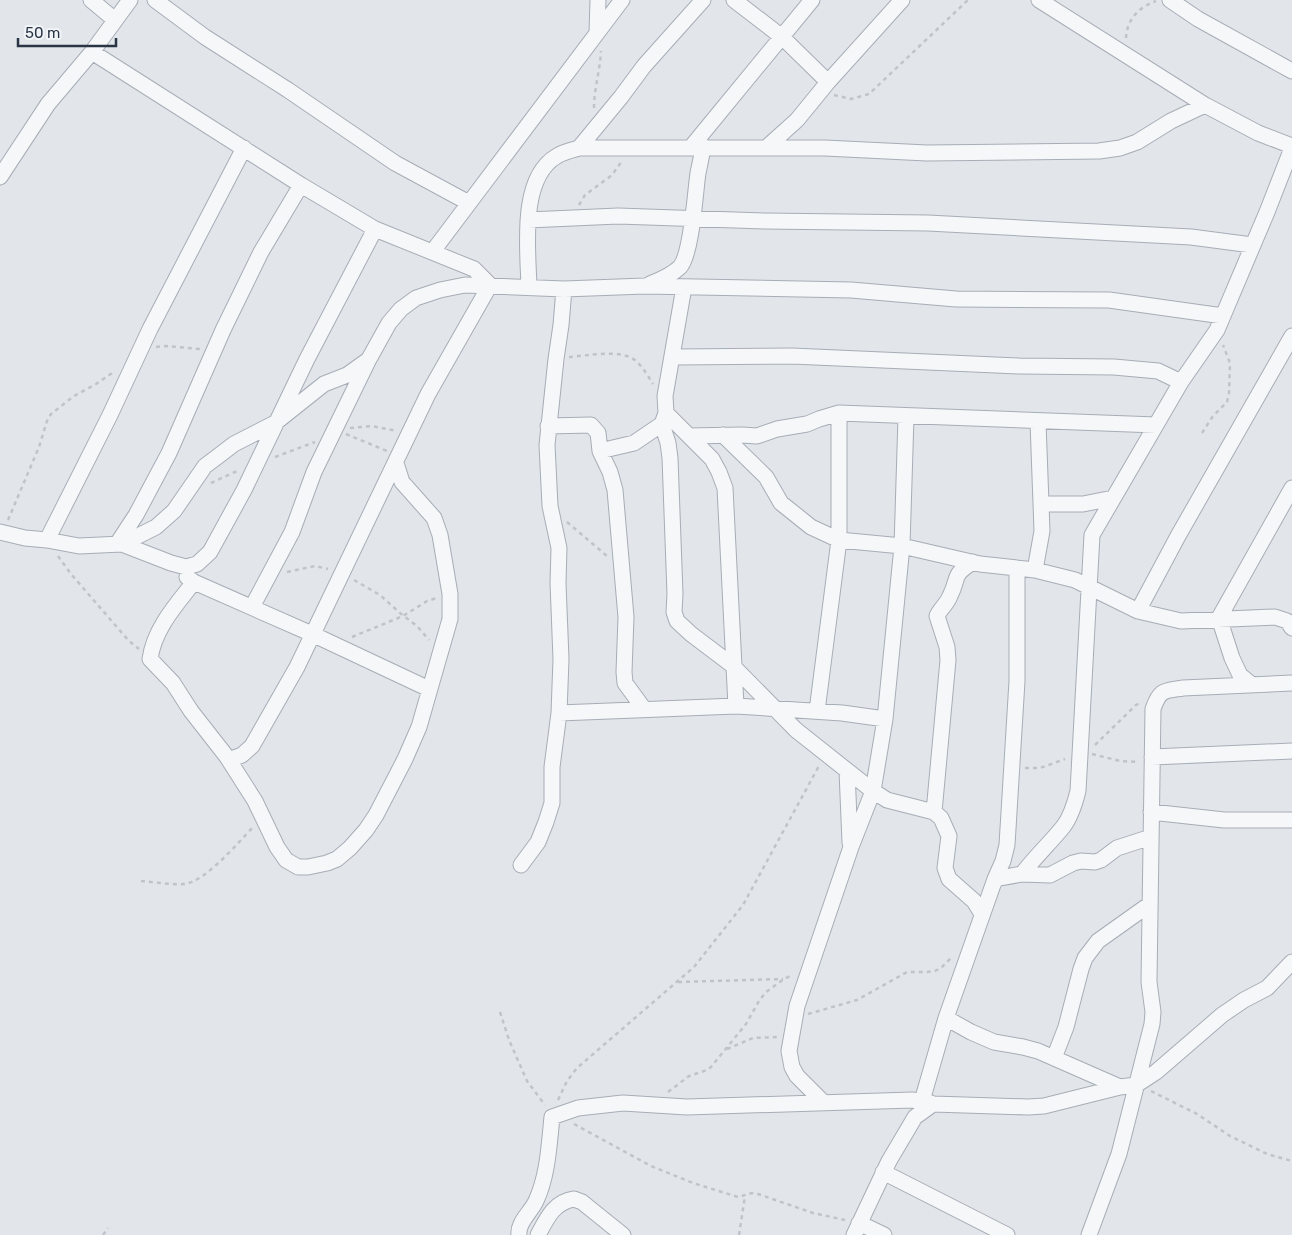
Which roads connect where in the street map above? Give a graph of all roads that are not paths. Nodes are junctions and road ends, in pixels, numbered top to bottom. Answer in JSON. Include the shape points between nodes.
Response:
{"nodes":[{"id":1,"x":91,"y":0,"type":"edge"},
{"id":2,"x":130,"y":0,"type":"edge"},
{"id":3,"x":155,"y":0,"type":"edge"},
{"id":4,"x":598,"y":0,"type":"edge"},
{"id":5,"x":622,"y":0,"type":"edge"},
{"id":6,"x":703,"y":0,"type":"edge"},
{"id":7,"x":734,"y":0,"type":"edge"},
{"id":8,"x":812,"y":0,"type":"edge"},
{"id":9,"x":902,"y":0,"type":"edge"},
{"id":10,"x":1039,"y":0,"type":"edge"},
{"id":11,"x":1170,"y":0,"type":"edge"},
{"id":12,"x":115,"y":20,"type":"junction"},
{"id":13,"x":599,"y":30,"type":"junction"},
{"id":14,"x":782,"y":37,"type":"junction"},
{"id":15,"x":92,"y":52,"type":"junction"},
{"id":16,"x":1292,"y":71,"type":"edge"},
{"id":17,"x":824,"y":86,"type":"junction"},
{"id":18,"x":1205,"y":105,"type":"junction"},
{"id":19,"x":698,"y":146,"type":"junction"},
{"id":20,"x":767,"y":147,"type":"junction"},
{"id":21,"x":1292,"y":147,"type":"edge"},
{"id":22,"x":244,"y":148,"type":"junction"},
{"id":23,"x":579,"y":148,"type":"junction"},
{"id":24,"x":0,"y":175,"type":"edge"},
{"id":25,"x":301,"y":185,"type":"junction"},
{"id":26,"x":469,"y":203,"type":"junction"},
{"id":27,"x":693,"y":218,"type":"junction"},
{"id":28,"x":528,"y":220,"type":"junction"},
{"id":29,"x":375,"y":229,"type":"junction"},
{"id":30,"x":1252,"y":245,"type":"junction"},
{"id":31,"x":433,"y":251,"type":"junction"},
{"id":32,"x":490,"y":285,"type":"junction"},
{"id":33,"x":645,"y":286,"type":"junction"},
{"id":34,"x":529,"y":287,"type":"junction"},
{"id":35,"x":684,"y":287,"type":"junction"},
{"id":36,"x":564,"y":289,"type":"junction"},
{"id":37,"x":1220,"y":323,"type":"junction"},
{"id":38,"x":1292,"y":336,"type":"edge"},
{"id":39,"x":673,"y":357,"type":"junction"},
{"id":40,"x":369,"y":359,"type":"junction"},
{"id":41,"x":1181,"y":382,"type":"junction"},
{"id":42,"x":664,"y":413,"type":"junction"},
{"id":43,"x":839,"y":413,"type":"junction"},
{"id":44,"x":906,"y":417,"type":"junction"},
{"id":45,"x":1038,"y":422,"type":"junction"},
{"id":46,"x":275,"y":423,"type":"junction"},
{"id":47,"x":1156,"y":425,"type":"junction"},
{"id":48,"x":548,"y":426,"type":"junction"},
{"id":49,"x":723,"y":435,"type":"junction"},
{"id":50,"x":689,"y":436,"type":"junction"},
{"id":51,"x":600,"y":451,"type":"junction"},
{"id":52,"x":398,"y":459,"type":"junction"},
{"id":53,"x":1292,"y":488,"type":"edge"},
{"id":54,"x":1113,"y":498,"type":"junction"},
{"id":55,"x":1042,"y":504,"type":"junction"},
{"id":56,"x":1,"y":532,"type":"edge"},
{"id":57,"x":47,"y":540,"type":"junction"},
{"id":58,"x":839,"y":540,"type":"junction"},
{"id":59,"x":120,"y":544,"type":"junction"},
{"id":60,"x":902,"y":546,"type":"junction"},
{"id":61,"x":974,"y":562,"type":"junction"},
{"id":62,"x":170,"y":564,"type":"junction"},
{"id":63,"x":1017,"y":569,"type":"junction"},
{"id":64,"x":1036,"y":570,"type":"junction"},
{"id":65,"x":194,"y":582,"type":"junction"},
{"id":66,"x":1088,"y":586,"type":"junction"},
{"id":67,"x":252,"y":607,"type":"junction"},
{"id":68,"x":1138,"y":611,"type":"junction"},
{"id":69,"x":1219,"y":618,"type":"junction"},
{"id":70,"x":1290,"y":621,"type":"edge"},
{"id":71,"x":312,"y":634,"type":"junction"},
{"id":72,"x":732,"y":665,"type":"junction"},
{"id":73,"x":1292,"y":683,"type":"edge"},
{"id":74,"x":1251,"y":684,"type":"junction"},
{"id":75,"x":429,"y":689,"type":"junction"},
{"id":76,"x":736,"y":706,"type":"junction"},
{"id":77,"x":774,"y":708,"type":"junction"},
{"id":78,"x":644,"y":709,"type":"junction"},
{"id":79,"x":817,"y":711,"type":"junction"},
{"id":80,"x":559,"y":713,"type":"junction"},
{"id":81,"x":885,"y":718,"type":"junction"},
{"id":82,"x":1292,"y":751,"type":"edge"},
{"id":83,"x":1152,"y":759,"type":"junction"},
{"id":84,"x":229,"y":760,"type":"junction"},
{"id":85,"x":847,"y":771,"type":"junction"},
{"id":86,"x":873,"y":791,"type":"junction"},
{"id":87,"x":934,"y":812,"type":"junction"},
{"id":88,"x":1151,"y":812,"type":"junction"},
{"id":89,"x":1292,"y":820,"type":"edge"},
{"id":90,"x":1151,"y":838,"type":"junction"},
{"id":91,"x":851,"y":847,"type":"junction"},
{"id":92,"x":521,"y":865,"type":"dead end"},
{"id":93,"x":1022,"y":874,"type":"junction"},
{"id":94,"x":995,"y":879,"type":"junction"},
{"id":95,"x":1150,"y":904,"type":"junction"},
{"id":96,"x":982,"y":914,"type":"junction"},
{"id":97,"x":1292,"y":962,"type":"edge"},
{"id":98,"x":946,"y":1018,"type":"junction"},
{"id":99,"x":1054,"y":1058,"type":"junction"},
{"id":100,"x":1136,"y":1085,"type":"junction"},
{"id":101,"x":1120,"y":1087,"type":"junction"},
{"id":102,"x":824,"y":1102,"type":"junction"},
{"id":103,"x":927,"y":1102,"type":"junction"},
{"id":104,"x":883,"y":1172,"type":"junction"},
{"id":105,"x":857,"y":1229,"type":"edge"},
{"id":106,"x":520,"y":1235,"type":"edge"},
{"id":107,"x":538,"y":1235,"type":"edge"},
{"id":108,"x":623,"y":1235,"type":"edge"},
{"id":109,"x":884,"y":1235,"type":"edge"},
{"id":110,"x":1007,"y":1235,"type":"edge"},
{"id":111,"x":1089,"y":1235,"type":"edge"}],
"edges":[{"from":1,"to":12,"type":"street"},
{"from":2,"to":12,"type":"street"},
{"from":3,"to":26,"type":"street","via":[[205,37],[395,163]]},
{"from":4,"to":13,"type":"street"},
{"from":5,"to":13,"type":"street"},
{"from":6,"to":23,"type":"street","via":[[644,66]]},
{"from":7,"to":14,"type":"street"},
{"from":8,"to":14,"type":"street"},
{"from":9,"to":17,"type":"street"},
{"from":10,"to":18,"type":"street"},
{"from":11,"to":16,"type":"street"},
{"from":12,"to":15,"type":"street"},
{"from":13,"to":26,"type":"street"},
{"from":14,"to":17,"type":"street"},
{"from":14,"to":19,"type":"street"},
{"from":15,"to":22,"type":"street"},
{"from":15,"to":24,"type":"street","via":[[48,104]]},
{"from":17,"to":20,"type":"street","via":[[797,120]]},
{"from":18,"to":20,"type":"street","via":[[1136,142],[1099,151],[927,153]]},
{"from":18,"to":21,"type":"street"},
{"from":19,"to":20,"type":"street"},
{"from":19,"to":23,"type":"street"},
{"from":19,"to":27,"type":"street"},
{"from":21,"to":30,"type":"street"},
{"from":22,"to":25,"type":"street"},
{"from":22,"to":57,"type":"street"},
{"from":23,"to":28,"type":"street","via":[[556,156],[543,169],[530,196]]},
{"from":25,"to":29,"type":"street"},
{"from":25,"to":59,"type":"street","via":[[261,252],[169,453]]},
{"from":26,"to":31,"type":"street"},
{"from":27,"to":28,"type":"street","via":[[618,216]]},
{"from":27,"to":30,"type":"street","via":[[928,223],[1191,237]]},
{"from":27,"to":33,"type":"street","via":[[681,266]]},
{"from":28,"to":34,"type":"street"},
{"from":29,"to":31,"type":"street"},
{"from":29,"to":46,"type":"street"},
{"from":30,"to":37,"type":"street"},
{"from":31,"to":32,"type":"street","via":[[474,269]]},
{"from":32,"to":34,"type":"street"},
{"from":32,"to":40,"type":"street","via":[[465,285],[416,298],[389,323]]},
{"from":32,"to":52,"type":"street","via":[[431,387]]},
{"from":33,"to":35,"type":"street"},
{"from":33,"to":36,"type":"street"},
{"from":34,"to":36,"type":"street"},
{"from":35,"to":37,"type":"street","via":[[851,290],[956,299],[1109,300]]},
{"from":35,"to":39,"type":"street"},
{"from":36,"to":48,"type":"street"},
{"from":37,"to":41,"type":"street"},
{"from":38,"to":68,"type":"street"},
{"from":39,"to":41,"type":"street","via":[[792,356],[1019,366],[1114,366],[1158,371]]},
{"from":39,"to":42,"type":"street"},
{"from":40,"to":46,"type":"street","via":[[347,375],[324,384]]},
{"from":40,"to":67,"type":"street","via":[[336,433],[314,472],[292,532]]},
{"from":41,"to":47,"type":"street"},
{"from":42,"to":50,"type":"street"},
{"from":42,"to":51,"type":"street","via":[[634,443]]},
{"from":42,"to":72,"type":"street","via":[[670,458],[674,612],[677,621],[691,634]]},
{"from":43,"to":44,"type":"street"},
{"from":43,"to":49,"type":"street","via":[[758,436]]},
{"from":43,"to":58,"type":"street"},
{"from":44,"to":45,"type":"street"},
{"from":44,"to":60,"type":"street"},
{"from":45,"to":47,"type":"street"},
{"from":45,"to":55,"type":"street"},
{"from":46,"to":59,"type":"street","via":[[234,444],[205,466],[174,511],[156,527]]},
{"from":46,"to":62,"type":"street","via":[[210,552],[197,564],[186,567]]},
{"from":47,"to":54,"type":"street"},
{"from":48,"to":51,"type":"street","via":[[590,424],[598,433]]},
{"from":48,"to":80,"type":"street","via":[[550,506],[559,548]]},
{"from":49,"to":50,"type":"street"},
{"from":49,"to":58,"type":"street","via":[[766,477],[781,503],[811,527]]},
{"from":50,"to":72,"type":"street","via":[[712,459],[725,488]]},
{"from":51,"to":78,"type":"street","via":[[615,490],[626,617],[625,683]]},
{"from":52,"to":71,"type":"street"},
{"from":52,"to":75,"type":"street","via":[[402,482],[434,518],[442,542],[450,594],[450,619]]},
{"from":53,"to":69,"type":"street"},
{"from":54,"to":55,"type":"street","via":[[1083,504]]},
{"from":54,"to":66,"type":"street","via":[[1092,535]]},
{"from":55,"to":64,"type":"street"},
{"from":56,"to":57,"type":"street"},
{"from":57,"to":59,"type":"street","via":[[79,546]]},
{"from":58,"to":60,"type":"street"},
{"from":58,"to":79,"type":"street"},
{"from":59,"to":62,"type":"street"},
{"from":60,"to":61,"type":"street"},
{"from":60,"to":81,"type":"street"},
{"from":61,"to":63,"type":"street"},
{"from":61,"to":87,"type":"street","via":[[956,577],[951,595],[937,616],[948,660]]},
{"from":62,"to":65,"type":"street"},
{"from":63,"to":64,"type":"street"},
{"from":63,"to":94,"type":"street","via":[[1017,681],[1007,845]]},
{"from":64,"to":66,"type":"street"},
{"from":65,"to":67,"type":"street"},
{"from":65,"to":84,"type":"street","via":[[162,624],[151,648],[150,659],[173,683]]},
{"from":66,"to":68,"type":"street"},
{"from":66,"to":93,"type":"street","via":[[1083,753],[1078,791],[1064,826]]},
{"from":67,"to":71,"type":"street"},
{"from":68,"to":69,"type":"street","via":[[1181,620]]},
{"from":69,"to":70,"type":"street","via":[[1275,617]]},
{"from":69,"to":74,"type":"street","via":[[1240,675]]},
{"from":71,"to":75,"type":"street"},
{"from":71,"to":84,"type":"street","via":[[252,746]]},
{"from":72,"to":76,"type":"street"},
{"from":72,"to":77,"type":"street"},
{"from":73,"to":74,"type":"street"},
{"from":74,"to":83,"type":"street","via":[[1167,690],[1158,696],[1153,709]]},
{"from":75,"to":84,"type":"street","via":[[409,751],[376,815],[350,848],[327,863],[308,867],[290,863],[277,847],[255,801]]},
{"from":76,"to":77,"type":"street"},
{"from":76,"to":78,"type":"street"},
{"from":77,"to":79,"type":"street"},
{"from":77,"to":85,"type":"street"},
{"from":78,"to":80,"type":"street"},
{"from":79,"to":81,"type":"street"},
{"from":80,"to":92,"type":"street","via":[[552,766],[552,803],[538,842]]},
{"from":81,"to":86,"type":"street"},
{"from":82,"to":83,"type":"street"},
{"from":83,"to":88,"type":"street"},
{"from":85,"to":86,"type":"street"},
{"from":85,"to":91,"type":"street"},
{"from":86,"to":87,"type":"street","via":[[887,800]]},
{"from":86,"to":91,"type":"street"},
{"from":87,"to":96,"type":"street","via":[[941,818],[949,836],[945,868],[949,879],[974,900]]},
{"from":88,"to":89,"type":"street","via":[[1224,820]]},
{"from":88,"to":90,"type":"street"},
{"from":90,"to":93,"type":"street","via":[[1118,848],[1096,862],[1073,863],[1050,875]]},
{"from":90,"to":95,"type":"street"},
{"from":91,"to":102,"type":"street","via":[[791,1031],[789,1051],[792,1067],[804,1085]]},
{"from":93,"to":94,"type":"street"},
{"from":94,"to":96,"type":"street"},
{"from":95,"to":99,"type":"street","via":[[1098,941],[1085,958]]},
{"from":95,"to":100,"type":"street","via":[[1152,1024]]},
{"from":96,"to":98,"type":"street"},
{"from":97,"to":100,"type":"street","via":[[1267,988],[1222,1016]]},
{"from":98,"to":99,"type":"street","via":[[994,1042],[1023,1046]]},
{"from":98,"to":103,"type":"street"},
{"from":99,"to":101,"type":"street"},
{"from":100,"to":101,"type":"street"},
{"from":100,"to":111,"type":"street","via":[[1119,1154]]},
{"from":101,"to":103,"type":"street","via":[[1044,1106]]},
{"from":102,"to":103,"type":"street"},
{"from":102,"to":106,"type":"street","via":[[687,1107],[623,1103],[578,1108],[554,1115],[540,1189],[536,1202],[519,1228]]},
{"from":103,"to":104,"type":"street"},
{"from":104,"to":105,"type":"street"},
{"from":104,"to":110,"type":"street"},
{"from":105,"to":109,"type":"street"},
{"from":107,"to":108,"type":"street","via":[[555,1207],[574,1199]]}]}
